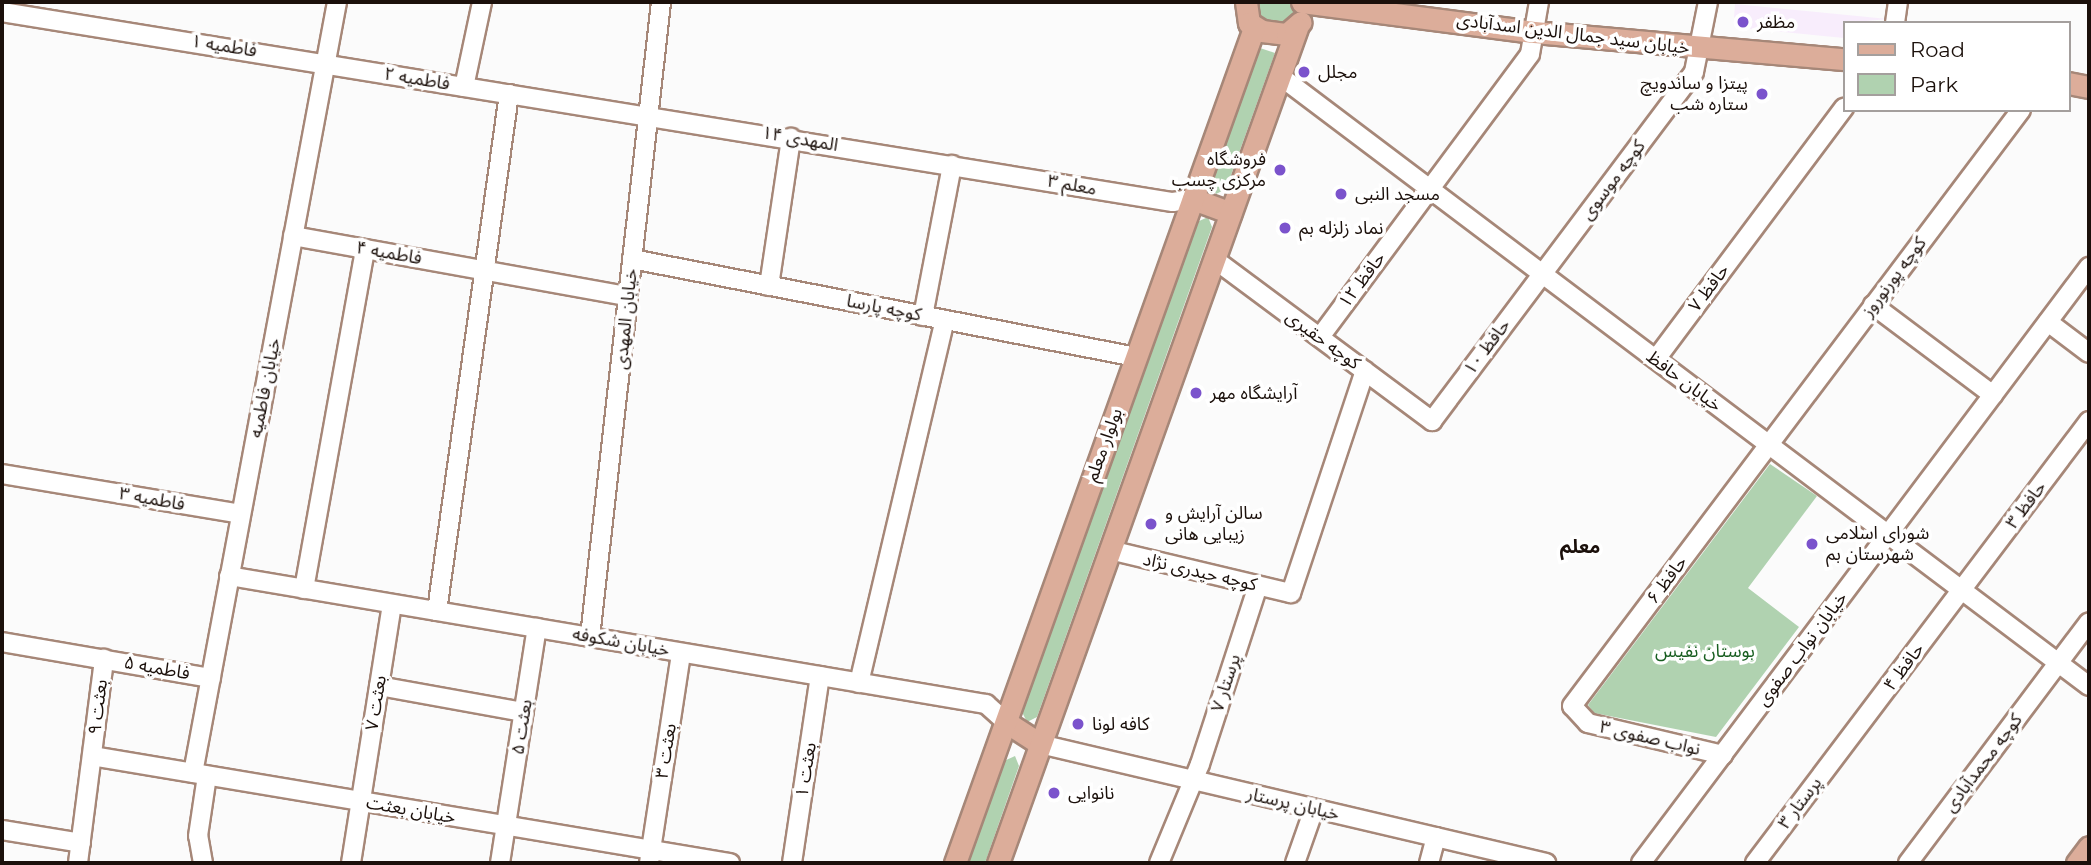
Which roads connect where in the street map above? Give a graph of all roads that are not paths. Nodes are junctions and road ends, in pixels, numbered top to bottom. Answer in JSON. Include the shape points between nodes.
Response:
{"nodes":[{"id":1,"x":337,"y":2,"type":"edge"},
{"id":2,"x":482,"y":2,"type":"edge"},
{"id":3,"x":661,"y":2,"type":"edge"},
{"id":4,"x":1247,"y":2,"type":"edge"},
{"id":5,"x":1301,"y":2,"type":"edge"},
{"id":6,"x":1539,"y":2,"type":"edge"},
{"id":7,"x":1707,"y":2,"type":"edge"},
{"id":8,"x":1898,"y":2,"type":"edge"},
{"id":9,"x":1404,"y":7,"type":"edge"},
{"id":10,"x":2,"y":12,"type":"edge"},
{"id":11,"x":1895,"y":21,"type":"edge"},
{"id":12,"x":1254,"y":28,"type":"junction"},
{"id":13,"x":1297,"y":28,"type":"junction"},
{"id":14,"x":1534,"y":32,"type":"junction"},
{"id":15,"x":1699,"y":50,"type":"junction"},
{"id":16,"x":1842,"y":59,"type":"edge"},
{"id":17,"x":325,"y":63,"type":"junction"},
{"id":18,"x":1280,"y":76,"type":"junction"},
{"id":19,"x":2070,"y":83,"type":"edge"},
{"id":20,"x":464,"y":86,"type":"junction"},
{"id":21,"x":2089,"y":87,"type":"edge"},
{"id":22,"x":509,"y":94,"type":"junction"},
{"id":23,"x":1842,"y":111,"type":"edge"},
{"id":24,"x":2019,"y":112,"type":"edge"},
{"id":25,"x":648,"y":116,"type":"junction"},
{"id":26,"x":791,"y":138,"type":"junction"},
{"id":27,"x":952,"y":165,"type":"junction"},
{"id":28,"x":1430,"y":189,"type":"junction"},
{"id":29,"x":1193,"y":199,"type":"junction"},
{"id":30,"x":1231,"y":213,"type":"junction"},
{"id":31,"x":293,"y":236,"type":"junction"},
{"id":32,"x":365,"y":249,"type":"junction"},
{"id":33,"x":632,"y":259,"type":"junction"},
{"id":34,"x":1214,"y":259,"type":"junction"},
{"id":35,"x":2089,"y":267,"type":"edge"},
{"id":36,"x":484,"y":270,"type":"junction"},
{"id":37,"x":1542,"y":273,"type":"junction"},
{"id":38,"x":769,"y":286,"type":"junction"},
{"id":39,"x":628,"y":296,"type":"junction"},
{"id":40,"x":1873,"y":305,"type":"junction"},
{"id":41,"x":923,"y":316,"type":"junction"},
{"id":42,"x":945,"y":320,"type":"junction"},
{"id":43,"x":2048,"y":321,"type":"junction"},
{"id":44,"x":1320,"y":337,"type":"junction"},
{"id":45,"x":2089,"y":353,"type":"edge"},
{"id":46,"x":1136,"y":357,"type":"junction"},
{"id":47,"x":1656,"y":359,"type":"junction"},
{"id":48,"x":1365,"y":370,"type":"junction"},
{"id":49,"x":1993,"y":395,"type":"junction"},
{"id":50,"x":1432,"y":421,"type":"joint"},
{"id":51,"x":2089,"y":421,"type":"edge"},
{"id":52,"x":1769,"y":445,"type":"junction"},
{"id":53,"x":2,"y":474,"type":"edge"},
{"id":54,"x":241,"y":514,"type":"junction"},
{"id":55,"x":1889,"y":535,"type":"junction"},
{"id":56,"x":1110,"y":550,"type":"junction"},
{"id":57,"x":229,"y":576,"type":"junction"},
{"id":58,"x":1258,"y":586,"type":"junction"},
{"id":59,"x":304,"y":589,"type":"junction"},
{"id":60,"x":1962,"y":590,"type":"junction"},
{"id":61,"x":392,"y":604,"type":"junction"},
{"id":62,"x":438,"y":611,"type":"junction"},
{"id":63,"x":2089,"y":622,"type":"edge"},
{"id":64,"x":537,"y":628,"type":"junction"},
{"id":65,"x":590,"y":637,"type":"junction"},
{"id":66,"x":2,"y":642,"type":"edge"},
{"id":67,"x":681,"y":653,"type":"junction"},
{"id":68,"x":104,"y":659,"type":"junction"},
{"id":69,"x":2059,"y":663,"type":"junction"},
{"id":70,"x":820,"y":676,"type":"junction"},
{"id":71,"x":211,"y":678,"type":"junction"},
{"id":72,"x":859,"y":683,"type":"junction"},
{"id":73,"x":2089,"y":685,"type":"edge"},
{"id":74,"x":379,"y":686,"type":"junction"},
{"id":75,"x":524,"y":712,"type":"junction"},
{"id":76,"x":1580,"y":715,"type":"joint"},
{"id":77,"x":1006,"y":722,"type":"junction"},
{"id":78,"x":1040,"y":744,"type":"junction"},
{"id":79,"x":1846,"y":744,"type":"joint"},
{"id":80,"x":1723,"y":755,"type":"junction"},
{"id":81,"x":92,"y":756,"type":"junction"},
{"id":82,"x":200,"y":775,"type":"junction"},
{"id":83,"x":1191,"y":780,"type":"junction"},
{"id":84,"x":361,"y":802,"type":"junction"},
{"id":85,"x":1314,"y":809,"type":"junction"},
{"id":86,"x":506,"y":826,"type":"junction"},
{"id":87,"x":2,"y":830,"type":"edge"},
{"id":88,"x":1436,"y":837,"type":"junction"},
{"id":89,"x":81,"y":843,"type":"junction"},
{"id":90,"x":650,"y":857,"type":"edge"},
{"id":91,"x":78,"y":863,"type":"edge"},
{"id":92,"x":203,"y":863,"type":"edge"},
{"id":93,"x":351,"y":863,"type":"edge"},
{"id":94,"x":500,"y":863,"type":"edge"},
{"id":95,"x":730,"y":863,"type":"edge"},
{"id":96,"x":792,"y":863,"type":"edge"},
{"id":97,"x":955,"y":863,"type":"edge"},
{"id":98,"x":998,"y":863,"type":"edge"},
{"id":99,"x":1159,"y":863,"type":"edge"},
{"id":100,"x":1295,"y":863,"type":"edge"},
{"id":101,"x":1429,"y":863,"type":"edge"},
{"id":102,"x":1546,"y":863,"type":"edge"},
{"id":103,"x":1641,"y":863,"type":"edge"},
{"id":104,"x":1755,"y":863,"type":"edge"},
{"id":105,"x":1908,"y":863,"type":"edge"}],
"edges":[{"from":1,"to":17,"type":"street","name":"خیابان فاطمیه"},
{"from":2,"to":20,"type":"street"},
{"from":3,"to":25,"type":"street","name":"خیابان المهدی"},
{"from":4,"to":12,"type":"main road","via":[[1245,15]]},
{"from":5,"to":9,"type":"main road","name":"خیابان سید جمال الدین اسدآبادی"},
{"from":5,"to":13,"type":"main road"},
{"from":6,"to":14,"type":"street","name":"حافظ ۱۲"},
{"from":7,"to":15,"type":"street","name":"کوچه موسوی"},
{"from":8,"to":11,"type":"street"},
{"from":9,"to":14,"type":"main road","name":"خیابان سید جمال الدین اسدآبادی"},
{"from":10,"to":17,"type":"street","name":"فاطمیه ۱"},
{"from":12,"to":13,"type":"main road","via":[[1280,34]]},
{"from":12,"to":29,"type":"main road","name":"بولوار معلم"},
{"from":13,"to":18,"type":"main road"},
{"from":14,"to":15,"type":"main road","name":"خیابان سید جمال الدین اسدآبادی"},
{"from":14,"to":28,"type":"street","name":"حافظ ۱۲","via":[[1530,54]]},
{"from":15,"to":16,"type":"main road","name":"خیابان سید جمال الدین اسدآبادی"},
{"from":15,"to":37,"type":"street","name":"کوچه موسوی","via":[[1695,72]]},
{"from":17,"to":20,"type":"street","name":"فاطمیه ۲"},
{"from":17,"to":31,"type":"street","name":"خیابان فاطمیه"},
{"from":18,"to":28,"type":"street","name":"خیابان حافظ"},
{"from":18,"to":30,"type":"main road"},
{"from":19,"to":21,"type":"main road"},
{"from":20,"to":22,"type":"street","name":"فاطمیه ۲"},
{"from":22,"to":25,"type":"street","name":"فاطمیه ۲"},
{"from":22,"to":36,"type":"street"},
{"from":23,"to":47,"type":"street","name":"حافظ ۷"},
{"from":24,"to":40,"type":"street","name":"کوچه پورنوروز"},
{"from":25,"to":26,"type":"street","name":"المهدی ۱۴"},
{"from":25,"to":33,"type":"street","name":"خیابان المهدی"},
{"from":26,"to":27,"type":"street","name":"المهدی ۱۴"},
{"from":26,"to":38,"type":"street"},
{"from":27,"to":29,"type":"street","name":"معلم ۳","via":[[1173,202]]},
{"from":27,"to":41,"type":"street"},
{"from":28,"to":37,"type":"street","name":"خیابان حافظ"},
{"from":28,"to":44,"type":"street","name":"حافظ ۱۲"},
{"from":29,"to":30,"type":"main road"},
{"from":29,"to":46,"type":"main road","name":"بولوار معلم"},
{"from":30,"to":34,"type":"main road"},
{"from":31,"to":32,"type":"street","name":"فاطمیه ۴"},
{"from":31,"to":54,"type":"street","name":"خیابان فاطمیه"},
{"from":32,"to":36,"type":"street","name":"فاطمیه ۴"},
{"from":32,"to":59,"type":"street"},
{"from":33,"to":38,"type":"street","name":"کوچه پارسا"},
{"from":33,"to":39,"type":"street","name":"خیابان المهدی"},
{"from":34,"to":44,"type":"street","name":"کوچه حقیری"},
{"from":34,"to":56,"type":"main road"},
{"from":35,"to":43,"type":"street","name":"خیابان نواب صفوی"},
{"from":36,"to":39,"type":"street","name":"فاطمیه ۴"},
{"from":36,"to":62,"type":"street"},
{"from":37,"to":47,"type":"street","name":"خیابان حافظ"},
{"from":37,"to":50,"type":"street","name":"حافظ ۱۰"},
{"from":38,"to":41,"type":"street","name":"کوچه پارسا"},
{"from":39,"to":65,"type":"street","name":"خیابان المهدی"},
{"from":40,"to":49,"type":"street"},
{"from":40,"to":52,"type":"street","name":"کوچه پورنوروز"},
{"from":41,"to":42,"type":"street","name":"کوچه پارسا"},
{"from":42,"to":46,"type":"street","name":"کوچه پارسا"},
{"from":42,"to":72,"type":"street"},
{"from":43,"to":45,"type":"street"},
{"from":43,"to":49,"type":"street","name":"خیابان نواب صفوی"},
{"from":44,"to":48,"type":"street","name":"کوچه حقیری"},
{"from":46,"to":77,"type":"main road","name":"بولوار معلم"},
{"from":47,"to":52,"type":"street","name":"خیابان حافظ"},
{"from":48,"to":50,"type":"street","name":"کوچه حقیری"},
{"from":48,"to":58,"type":"street","name":"کوچه حیدری نژاد","via":[[1291,593]]},
{"from":49,"to":55,"type":"street","name":"خیابان نواب صفوی"},
{"from":51,"to":60,"type":"street","name":"حافظ ۳"},
{"from":52,"to":55,"type":"street","name":"خیابان حافظ"},
{"from":52,"to":76,"type":"street","name":"حافظ ۶","via":[[1572,706]]},
{"from":53,"to":54,"type":"street","name":"فاطمیه ۳"},
{"from":54,"to":57,"type":"street","name":"خیابان فاطمیه"},
{"from":55,"to":60,"type":"street","name":"خیابان حافظ"},
{"from":55,"to":80,"type":"street","name":"خیابان نواب صفوی"},
{"from":56,"to":58,"type":"street","name":"کوچه حیدری نژاد"},
{"from":56,"to":78,"type":"main road"},
{"from":57,"to":59,"type":"street","name":"خیابان شکوفه"},
{"from":57,"to":71,"type":"street","name":"خیابان فاطمیه"},
{"from":58,"to":83,"type":"street","name":"پرستار ۷"},
{"from":59,"to":61,"type":"street","name":"خیابان شکوفه"},
{"from":60,"to":69,"type":"street","name":"خیابان حافظ"},
{"from":60,"to":79,"type":"street","name":"حافظ ۴"},
{"from":61,"to":62,"type":"street","name":"خیابان شکوفه"},
{"from":61,"to":74,"type":"street","name":"بعثت ۷"},
{"from":62,"to":64,"type":"street","name":"خیابان شکوفه"},
{"from":63,"to":69,"type":"street","name":"کوچه محمدآبادی"},
{"from":64,"to":65,"type":"street","name":"خیابان شکوفه"},
{"from":64,"to":75,"type":"street","name":"بعثت ۵"},
{"from":65,"to":67,"type":"street","name":"خیابان شکوفه"},
{"from":66,"to":68,"type":"street","name":"فاطمیه ۵"},
{"from":67,"to":70,"type":"street","name":"خیابان شکوفه"},
{"from":67,"to":90,"type":"street","name":"بعثت ۳"},
{"from":68,"to":71,"type":"street","name":"فاطمیه ۵"},
{"from":68,"to":81,"type":"street","name":"بعثت ۹"},
{"from":69,"to":73,"type":"street","name":"خیابان حافظ"},
{"from":69,"to":105,"type":"street","name":"کوچه محمدآبادی"},
{"from":70,"to":72,"type":"street","name":"خیابان شکوفه"},
{"from":70,"to":96,"type":"street","name":"بعثت ۱"},
{"from":71,"to":82,"type":"street","name":"خیابان فاطمیه"},
{"from":72,"to":77,"type":"street","name":"خیابان شکوفه","via":[[986,704]]},
{"from":74,"to":75,"type":"street"},
{"from":74,"to":84,"type":"street","name":"بعثت ۷"},
{"from":75,"to":86,"type":"street","name":"بعثت ۵"},
{"from":76,"to":80,"type":"street","name":"نواب صفوی ۳","via":[[1588,723]]},
{"from":77,"to":78,"type":"main road"},
{"from":77,"to":97,"type":"main road","name":"بولوار معلم"},
{"from":78,"to":83,"type":"street","name":"خیابان پرستار"},
{"from":78,"to":98,"type":"main road"},
{"from":79,"to":104,"type":"street","name":"پرستار ۳"},
{"from":80,"to":103,"type":"street","name":"خیابان نواب صفوی"},
{"from":81,"to":82,"type":"street","name":"خیابان بعثت"},
{"from":81,"to":89,"type":"street","name":"بعثت ۹"},
{"from":82,"to":84,"type":"street","name":"خیابان بعثت"},
{"from":82,"to":92,"type":"street","name":"خیابان فاطمیه","via":[[198,836]]},
{"from":83,"to":85,"type":"street","name":"خیابان پرستار"},
{"from":83,"to":99,"type":"street","name":"پرستار ۷"},
{"from":84,"to":86,"type":"street","name":"خیابان بعثت"},
{"from":84,"to":93,"type":"street","name":"بعثت ۷"},
{"from":85,"to":88,"type":"street","name":"خیابان پرستار"},
{"from":85,"to":100,"type":"street"},
{"from":86,"to":90,"type":"street","name":"خیابان بعثت"},
{"from":86,"to":94,"type":"street","name":"بعثت ۵"},
{"from":87,"to":89,"type":"street"},
{"from":88,"to":101,"type":"street"},
{"from":88,"to":102,"type":"street","name":"خیابان پرستار"},
{"from":89,"to":91,"type":"street","name":"بعثت ۹"},
{"from":90,"to":95,"type":"street","name":"خیابان بعثت"}]}
